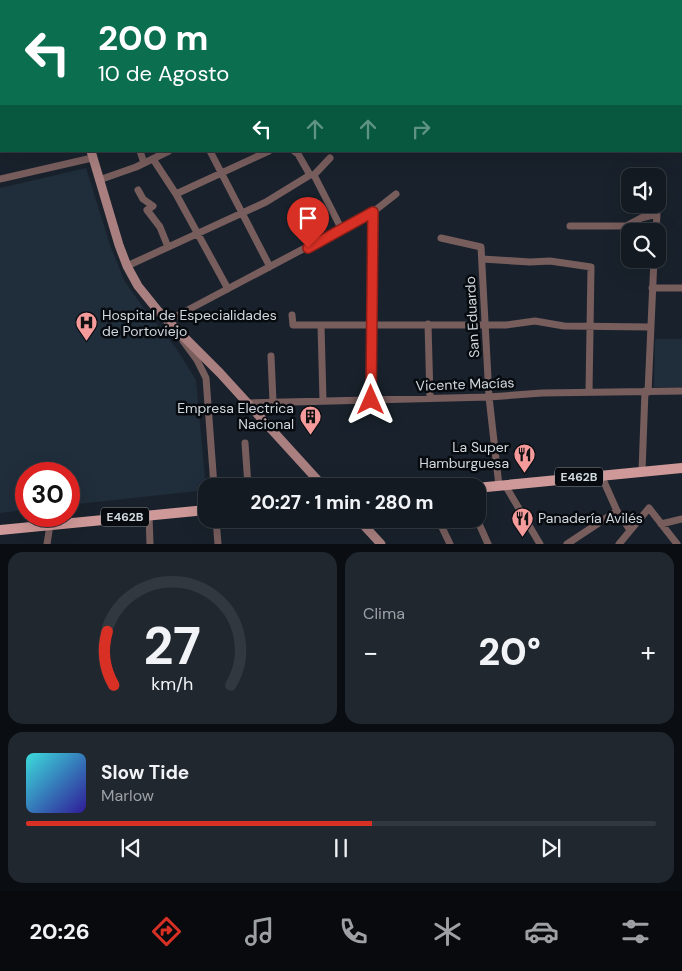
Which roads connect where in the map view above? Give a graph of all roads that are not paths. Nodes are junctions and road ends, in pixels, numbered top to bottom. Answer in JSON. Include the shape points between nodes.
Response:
{"nodes":[{"id":1,"x":140,"y":152,"type":"edge"},
{"id":2,"x":167,"y":152,"type":"edge"},
{"id":3,"x":210,"y":152,"type":"edge"},
{"id":4,"x":267,"y":152,"type":"edge"},
{"id":5,"x":298,"y":152,"type":"edge"},
{"id":6,"x":91,"y":154,"type":"edge"},
{"id":7,"x":330,"y":158,"type":"dead end"},
{"id":8,"x":154,"y":159,"type":"junction"},
{"id":9,"x":144,"y":163,"type":"junction"},
{"id":10,"x":221,"y":173,"type":"junction"},
{"id":11,"x":312,"y":175,"type":"junction"},
{"id":12,"x":0,"y":179,"type":"edge"},
{"id":13,"x":99,"y":180,"type":"junction"},
{"id":14,"x":138,"y":190,"type":"dead end"},
{"id":15,"x":176,"y":194,"type":"junction"},
{"id":16,"x":396,"y":194,"type":"dead end"},
{"id":17,"x":373,"y":212,"type":"junction"},
{"id":18,"x":242,"y":213,"type":"junction"},
{"id":19,"x":632,"y":223,"type":"edge"},
{"id":20,"x":656,"y":223,"type":"edge"},
{"id":21,"x":570,"y":226,"type":"dead end"},
{"id":22,"x":621,"y":226,"type":"edge"},
{"id":23,"x":342,"y":230,"type":"junction"},
{"id":24,"x":199,"y":233,"type":"junction"},
{"id":25,"x":441,"y":238,"type":"dead end"},
{"id":26,"x":168,"y":247,"type":"junction"},
{"id":27,"x":482,"y":259,"type":"junction"},
{"id":28,"x":127,"y":266,"type":"junction"},
{"id":29,"x":270,"y":267,"type":"junction"},
{"id":30,"x":653,"y":268,"type":"edge"},
{"id":31,"x":652,"y":288,"type":"junction"},
{"id":32,"x":682,"y":288,"type":"edge"},
{"id":33,"x":228,"y":289,"type":"junction"},
{"id":34,"x":292,"y":315,"type":"dead end"},
{"id":35,"x":168,"y":322,"type":"junction"},
{"id":36,"x":371,"y":324,"type":"junction"},
{"id":37,"x":428,"y":324,"type":"junction"},
{"id":38,"x":321,"y":325,"type":"junction"},
{"id":39,"x":485,"y":325,"type":"junction"},
{"id":40,"x":590,"y":327,"type":"junction"},
{"id":41,"x":650,"y":328,"type":"junction"},
{"id":42,"x":271,"y":356,"type":"dead end"},
{"id":43,"x":218,"y":371,"type":"junction"},
{"id":44,"x":206,"y":378,"type":"junction"},
{"id":45,"x":682,"y":391,"type":"edge"},
{"id":46,"x":589,"y":392,"type":"junction"},
{"id":47,"x":646,"y":392,"type":"junction"},
{"id":48,"x":489,"y":396,"type":"junction"},
{"id":49,"x":430,"y":398,"type":"junction"},
{"id":50,"x":371,"y":400,"type":"junction"},
{"id":51,"x":323,"y":401,"type":"junction"},
{"id":52,"x":273,"y":402,"type":"junction"},
{"id":53,"x":249,"y":403,"type":"junction"},
{"id":54,"x":245,"y":443,"type":"dead end"},
{"id":55,"x":682,"y":468,"type":"edge"},
{"id":56,"x":642,"y":471,"type":"junction"},
{"id":57,"x":601,"y":475,"type":"junction"},
{"id":58,"x":213,"y":478,"type":"edge"},
{"id":59,"x":247,"y":478,"type":"edge"},
{"id":60,"x":316,"y":478,"type":"edge"},
{"id":61,"x":502,"y":486,"type":"junction"},
{"id":62,"x":486,"y":487,"type":"edge"},
{"id":63,"x":198,"y":511,"type":"edge"},
{"id":64,"x":617,"y":511,"type":"junction"},
{"id":65,"x":149,"y":514,"type":"junction"},
{"id":66,"x":682,"y":519,"type":"edge"},
{"id":67,"x":80,"y":522,"type":"edge"},
{"id":68,"x":662,"y":524,"type":"junction"},
{"id":69,"x":30,"y":527,"type":"edge"},
{"id":70,"x":50,"y":527,"type":"edge"},
{"id":71,"x":217,"y":528,"type":"edge"},
{"id":72,"x":366,"y":528,"type":"edge"},
{"id":73,"x":442,"y":528,"type":"edge"},
{"id":74,"x":481,"y":528,"type":"edge"},
{"id":75,"x":0,"y":530,"type":"edge"},
{"id":76,"x":630,"y":530,"type":"junction"},
{"id":77,"x":46,"y":544,"type":"edge"},
{"id":78,"x":150,"y":544,"type":"edge"},
{"id":79,"x":218,"y":544,"type":"edge"},
{"id":80,"x":381,"y":544,"type":"edge"},
{"id":81,"x":450,"y":544,"type":"edge"},
{"id":82,"x":488,"y":544,"type":"edge"},
{"id":83,"x":540,"y":544,"type":"edge"},
{"id":84,"x":567,"y":544,"type":"edge"},
{"id":85,"x":619,"y":544,"type":"edge"},
{"id":86,"x":677,"y":544,"type":"edge"}],
"edges":[{"from":1,"to":9,"type":"street"},
{"from":2,"to":8,"type":"street"},
{"from":3,"to":10,"type":"street"},
{"from":4,"to":10,"type":"street"},
{"from":5,"to":11,"type":"street"},
{"from":6,"to":12,"type":"street"},
{"from":6,"to":13,"type":"street"},
{"from":7,"to":11,"type":"street"},
{"from":8,"to":9,"type":"street"},
{"from":8,"to":15,"type":"street"},
{"from":9,"to":13,"type":"street"},
{"from":10,"to":15,"type":"street"},
{"from":10,"to":18,"type":"street"},
{"from":11,"to":18,"type":"street"},
{"from":11,"to":23,"type":"street"},
{"from":13,"to":28,"type":"street"},
{"from":14,"to":26,"type":"street","via":[[143,199],[153,206],[147,210],[160,227]]},
{"from":15,"to":24,"type":"street"},
{"from":16,"to":17,"type":"street"},
{"from":17,"to":23,"type":"street"},
{"from":17,"to":36,"type":"street"},
{"from":18,"to":24,"type":"street"},
{"from":18,"to":29,"type":"street"},
{"from":19,"to":20,"type":"street","via":[[657,214]]},
{"from":21,"to":22,"type":"street"},
{"from":23,"to":29,"type":"street"},
{"from":24,"to":26,"type":"street"},
{"from":24,"to":33,"type":"street"},
{"from":25,"to":27,"type":"street","name":"San Eduardo","via":[[481,248]]},
{"from":26,"to":28,"type":"street"},
{"from":27,"to":39,"type":"street","name":"San Eduardo"},
{"from":27,"to":40,"type":"street","via":[[550,261],[591,267]]},
{"from":28,"to":35,"type":"street","via":[[144,294]]},
{"from":29,"to":33,"type":"street"},
{"from":30,"to":31,"type":"street"},
{"from":31,"to":32,"type":"street"},
{"from":31,"to":41,"type":"street"},
{"from":33,"to":35,"type":"street"},
{"from":34,"to":38,"type":"street","via":[[293,325]]},
{"from":35,"to":43,"type":"street"},
{"from":35,"to":44,"type":"street","via":[[197,360]]},
{"from":36,"to":37,"type":"street"},
{"from":36,"to":38,"type":"street"},
{"from":36,"to":50,"type":"street"},
{"from":37,"to":39,"type":"street"},
{"from":37,"to":49,"type":"street"},
{"from":38,"to":51,"type":"street"},
{"from":39,"to":40,"type":"street","via":[[535,321]]},
{"from":39,"to":48,"type":"street","name":"San Eduardo"},
{"from":40,"to":41,"type":"street"},
{"from":40,"to":46,"type":"street"},
{"from":41,"to":47,"type":"street"},
{"from":42,"to":52,"type":"street"},
{"from":43,"to":44,"type":"street","via":[[208,371]]},
{"from":43,"to":53,"type":"street"},
{"from":44,"to":58,"type":"street"},
{"from":45,"to":47,"type":"street","name":"Vicente Macías"},
{"from":46,"to":47,"type":"street","name":"Vicente Macías"},
{"from":46,"to":48,"type":"street","name":"Vicente Macías"},
{"from":47,"to":56,"type":"street"},
{"from":48,"to":49,"type":"street","name":"Vicente Macías"},
{"from":48,"to":61,"type":"street","name":"San Eduardo"},
{"from":49,"to":50,"type":"street","name":"Vicente Macías"},
{"from":50,"to":51,"type":"street","name":"Vicente Macías"},
{"from":51,"to":52,"type":"street","name":"Vicente Macías"},
{"from":52,"to":53,"type":"street","name":"Vicente Macías"},
{"from":53,"to":60,"type":"street"},
{"from":54,"to":59,"type":"street"},
{"from":55,"to":56,"type":"main road","number":"E462B"},
{"from":56,"to":57,"type":"main road","number":"E462B"},
{"from":57,"to":61,"type":"main road","number":"E462B"},
{"from":57,"to":64,"type":"street"},
{"from":61,"to":62,"type":"main road","number":"E462B"},
{"from":61,"to":83,"type":"street","name":"San Eduardo"},
{"from":63,"to":65,"type":"main road","number":"E462B"},
{"from":64,"to":76,"type":"street"},
{"from":64,"to":84,"type":"street"},
{"from":65,"to":67,"type":"main road","number":"E462B"},
{"from":65,"to":78,"type":"street"},
{"from":66,"to":68,"type":"street"},
{"from":68,"to":76,"type":"street","via":[[649,508]]},
{"from":68,"to":86,"type":"street"},
{"from":69,"to":75,"type":"main road","number":"E462B"},
{"from":70,"to":77,"type":"street"},
{"from":71,"to":79,"type":"street"},
{"from":72,"to":80,"type":"street"},
{"from":73,"to":81,"type":"street"},
{"from":74,"to":82,"type":"street"},
{"from":76,"to":85,"type":"street"}]}
